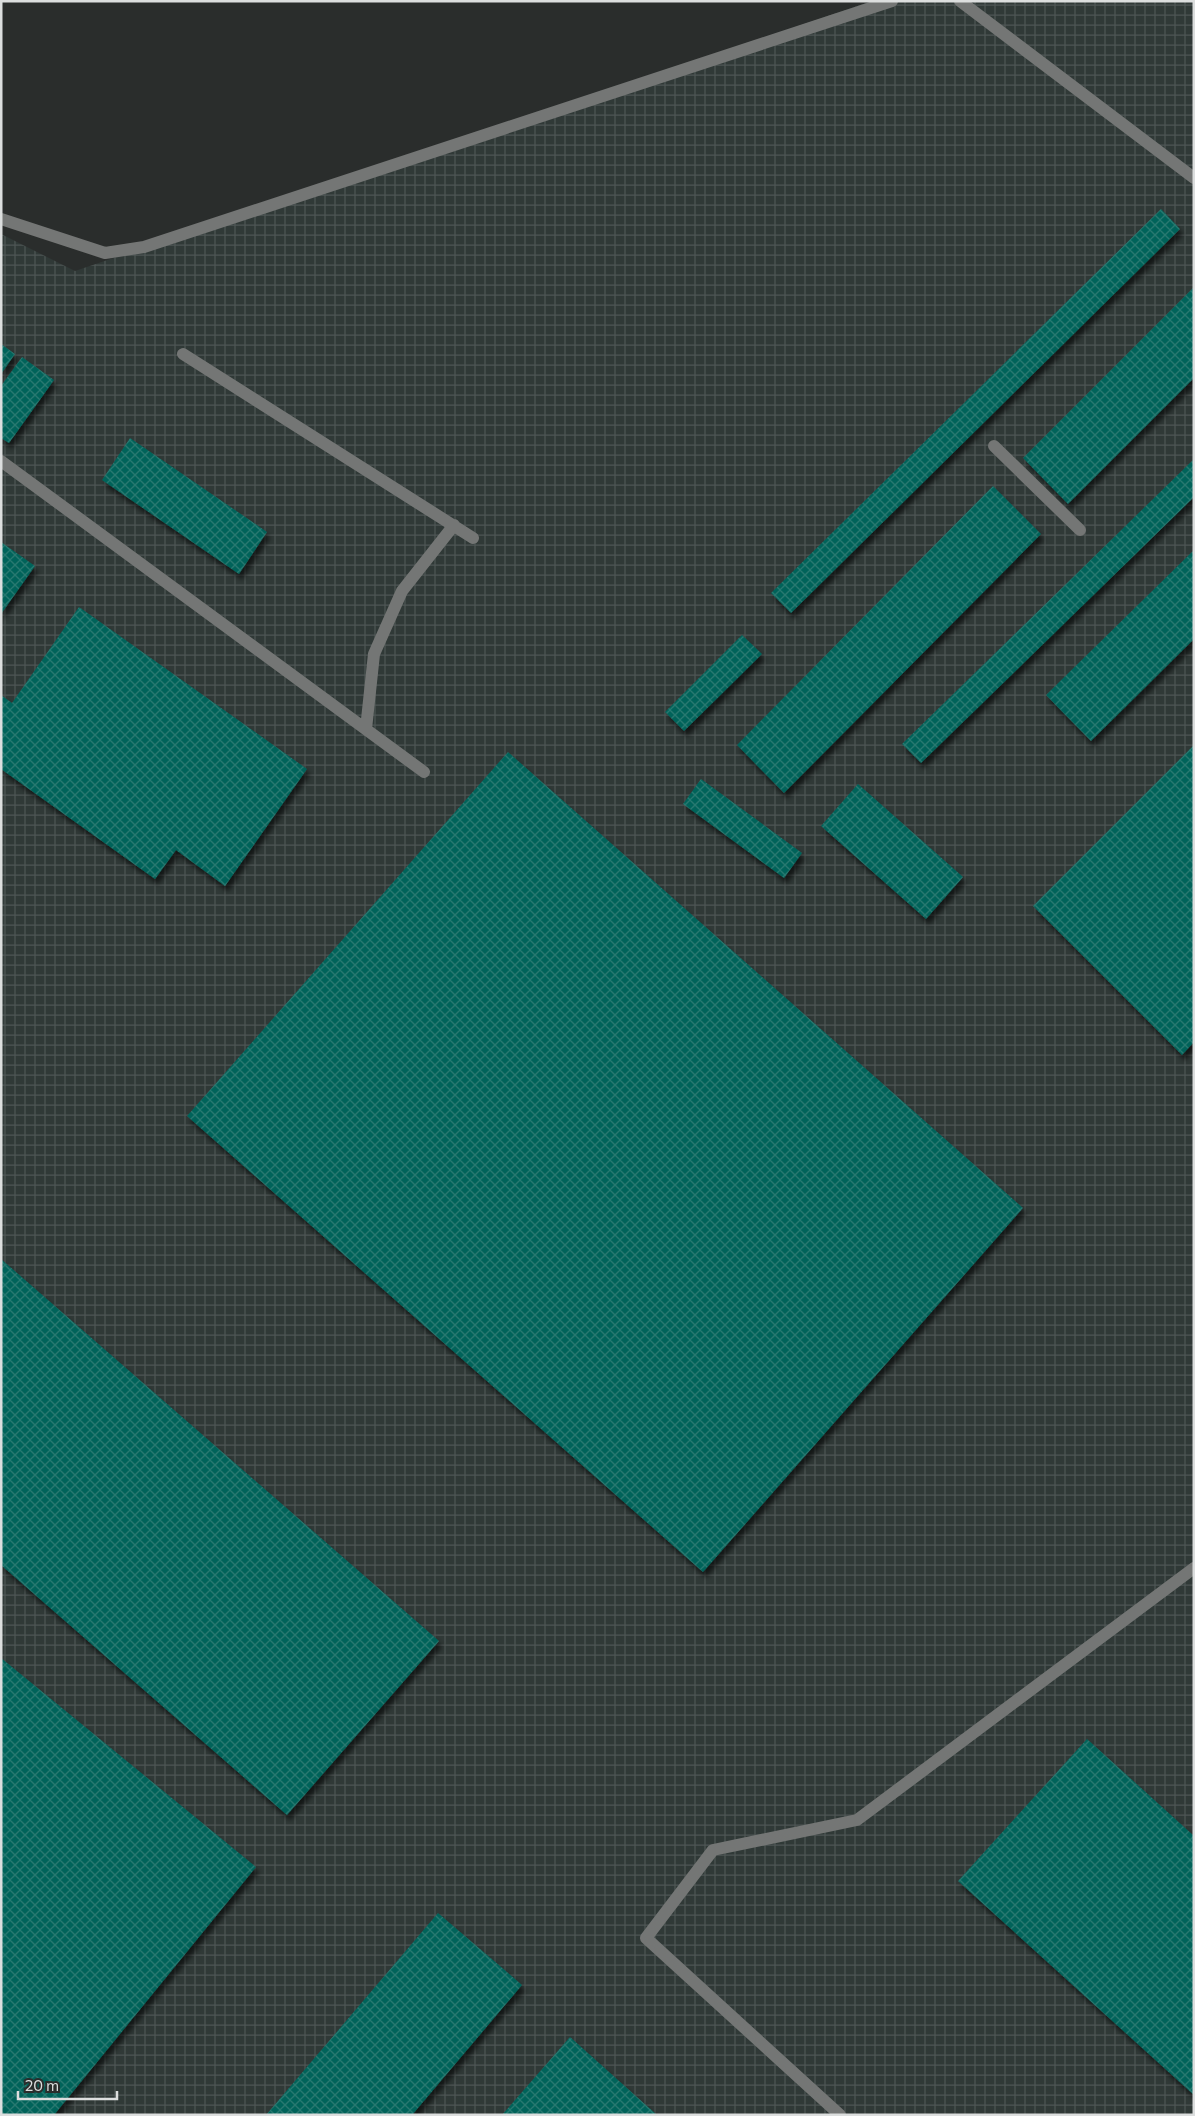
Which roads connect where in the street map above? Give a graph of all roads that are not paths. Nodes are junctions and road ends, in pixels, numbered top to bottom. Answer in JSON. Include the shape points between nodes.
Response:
{"nodes":[{"id":1,"x":892,"y":1,"type":"edge"},
{"id":2,"x":960,"y":1,"type":"edge"},
{"id":3,"x":1194,"y":178,"type":"edge"},
{"id":4,"x":1,"y":219,"type":"edge"},
{"id":5,"x":183,"y":354,"type":"dead end"},
{"id":6,"x":994,"y":446,"type":"dead end"},
{"id":7,"x":1,"y":461,"type":"edge"},
{"id":8,"x":454,"y":525,"type":"junction"},
{"id":9,"x":1080,"y":530,"type":"dead end"},
{"id":10,"x":472,"y":538,"type":"dead end"},
{"id":11,"x":366,"y":728,"type":"junction"},
{"id":12,"x":424,"y":772,"type":"dead end"},
{"id":13,"x":1194,"y":1568,"type":"edge"},
{"id":14,"x":840,"y":2115,"type":"edge"}],
"edges":[{"from":1,"to":4,"type":"street","via":[[144,247],[105,253]]},
{"from":2,"to":3,"type":"street"},
{"from":5,"to":8,"type":"street"},
{"from":6,"to":9,"type":"street"},
{"from":7,"to":11,"type":"street"},
{"from":8,"to":10,"type":"street"},
{"from":8,"to":11,"type":"street","via":[[402,591],[374,654]]},
{"from":11,"to":12,"type":"street"},
{"from":13,"to":14,"type":"street","via":[[857,1820],[713,1850],[646,1938]]}]}
